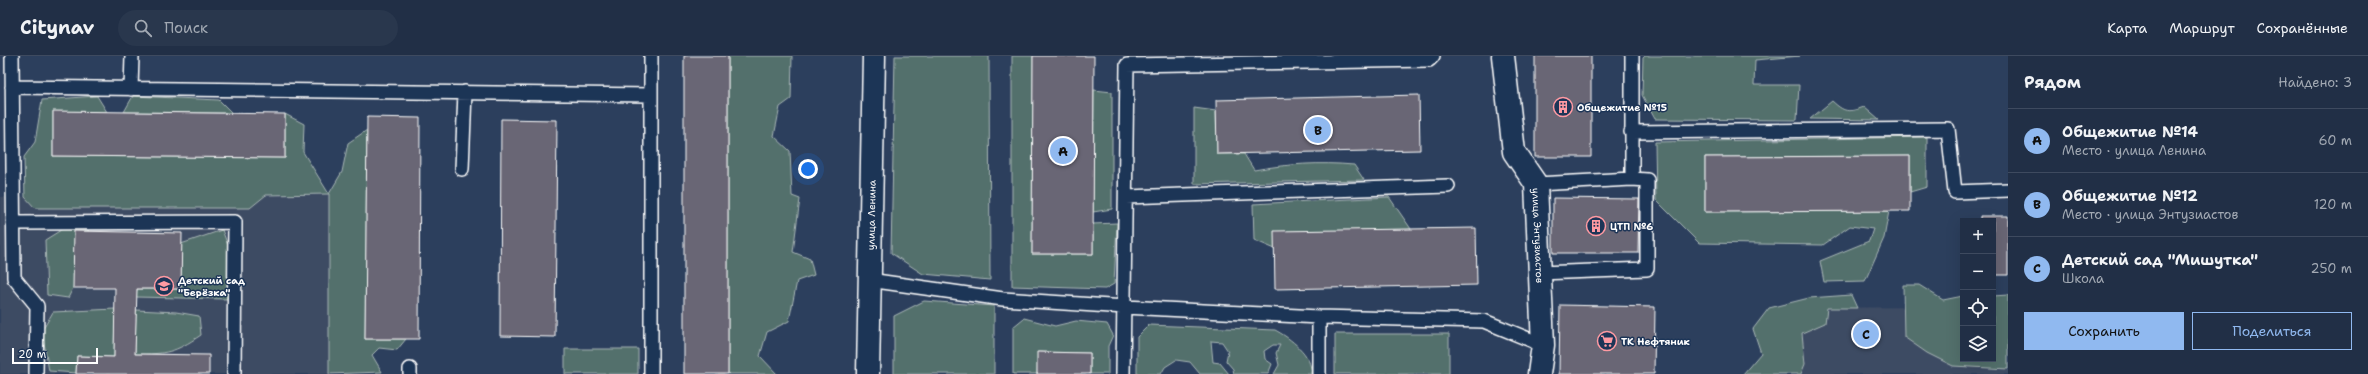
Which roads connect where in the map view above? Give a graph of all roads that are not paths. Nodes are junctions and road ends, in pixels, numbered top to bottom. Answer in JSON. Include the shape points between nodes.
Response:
{"nodes":[{"id":1,"x":12,"y":56,"type":"edge"},
{"id":2,"x":132,"y":56,"type":"edge"},
{"id":3,"x":651,"y":56,"type":"edge"},
{"id":4,"x":874,"y":56,"type":"edge"},
{"id":5,"x":1433,"y":56,"type":"edge"},
{"id":6,"x":1503,"y":56,"type":"edge"},
{"id":7,"x":1632,"y":56,"type":"edge"},
{"id":8,"x":12,"y":87,"type":"junction"},
{"id":9,"x":131,"y":89,"type":"junction"},
{"id":10,"x":465,"y":92,"type":"junction"},
{"id":11,"x":651,"y":95,"type":"junction"},
{"id":12,"x":1631,"y":132,"type":"junction"},
{"id":13,"x":462,"y":169,"type":"dead end"},
{"id":14,"x":1632,"y":179,"type":"junction"},
{"id":15,"x":1536,"y":184,"type":"junction"},
{"id":16,"x":1448,"y":186,"type":"dead end"},
{"id":17,"x":2008,"y":190,"type":"edge"},
{"id":18,"x":1126,"y":197,"type":"junction"},
{"id":19,"x":13,"y":223,"type":"junction"},
{"id":20,"x":1539,"y":273,"type":"junction"},
{"id":21,"x":868,"y":280,"type":"junction"},
{"id":22,"x":1125,"y":307,"type":"junction"},
{"id":23,"x":1319,"y":317,"type":"junction"},
{"id":24,"x":1543,"y":346,"type":"junction"},
{"id":25,"x":36,"y":374,"type":"edge"},
{"id":26,"x":234,"y":374,"type":"edge"},
{"id":27,"x":651,"y":374,"type":"edge"},
{"id":28,"x":868,"y":374,"type":"edge"},
{"id":29,"x":1122,"y":374,"type":"edge"},
{"id":30,"x":1319,"y":374,"type":"edge"},
{"id":31,"x":1539,"y":374,"type":"edge"}],
"edges":[{"from":1,"to":8,"type":"lane"},
{"from":2,"to":9,"type":"lane"},
{"from":3,"to":11,"type":"lane"},
{"from":4,"to":21,"type":"street","name":"улица Ленина"},
{"from":5,"to":18,"type":"lane","via":[[1428,60],[1127,65]]},
{"from":6,"to":15,"type":"street","name":"улица Энтузиастов","via":[[1514,152]]},
{"from":7,"to":12,"type":"lane"},
{"from":8,"to":9,"type":"lane"},
{"from":8,"to":19,"type":"lane"},
{"from":9,"to":10,"type":"lane"},
{"from":10,"to":11,"type":"lane"},
{"from":10,"to":13,"type":"lane"},
{"from":11,"to":27,"type":"lane"},
{"from":12,"to":14,"type":"lane"},
{"from":12,"to":17,"type":"lane","via":[[1948,129],[1955,192]]},
{"from":14,"to":15,"type":"lane"},
{"from":14,"to":20,"type":"lane","via":[[1647,180],[1647,269]]},
{"from":15,"to":20,"type":"street","name":"улица Энтузиастов"},
{"from":16,"to":18,"type":"lane"},
{"from":18,"to":22,"type":"lane"},
{"from":19,"to":25,"type":"lane","via":[[14,278],[37,306]]},
{"from":19,"to":26,"type":"lane","via":[[235,222]]},
{"from":20,"to":24,"type":"street","name":"улица Энтузиастов"},
{"from":21,"to":22,"type":"lane","via":[[1004,299]]},
{"from":21,"to":28,"type":"street","name":"улица Ленина"},
{"from":22,"to":23,"type":"lane"},
{"from":22,"to":29,"type":"lane"},
{"from":23,"to":24,"type":"lane","via":[[1484,321]]},
{"from":23,"to":30,"type":"lane"},
{"from":24,"to":31,"type":"street","name":"улица Энтузиастов"}]}
